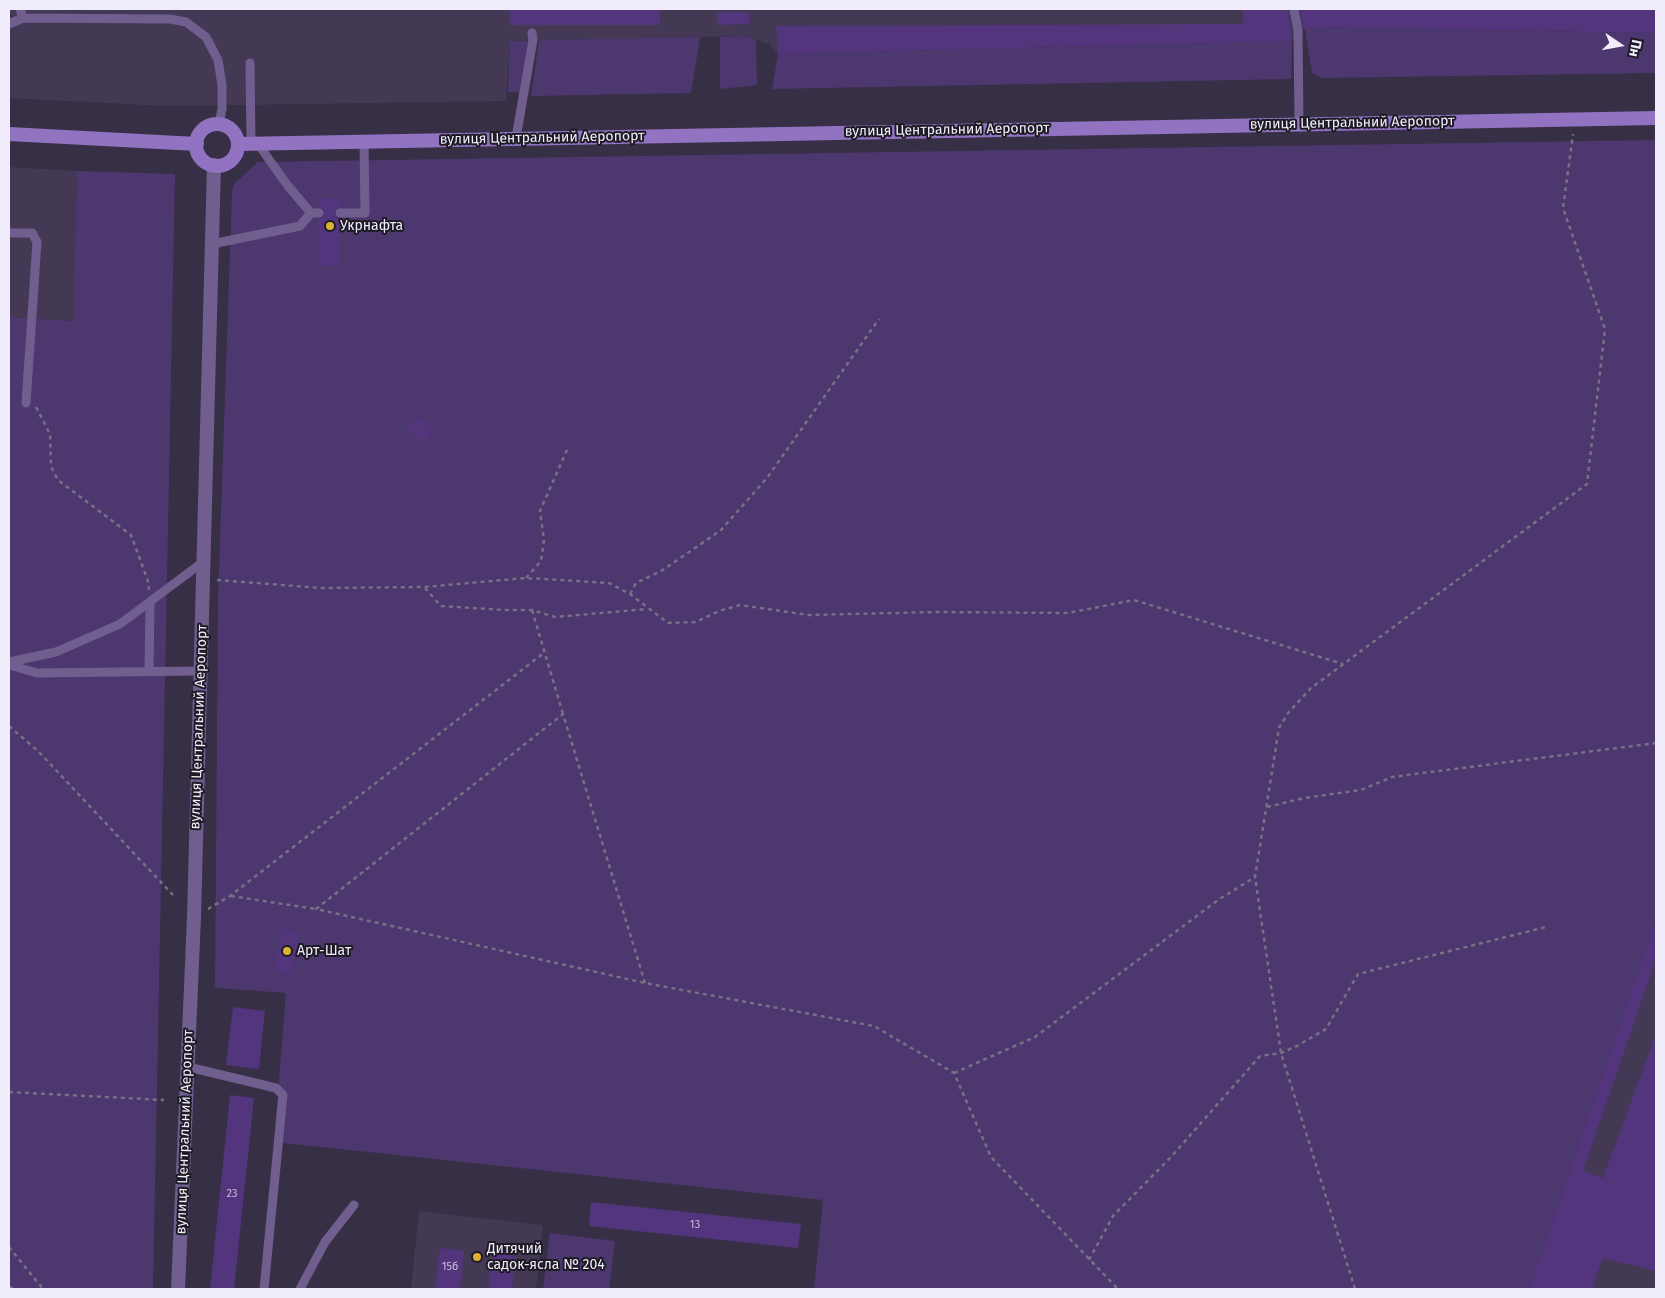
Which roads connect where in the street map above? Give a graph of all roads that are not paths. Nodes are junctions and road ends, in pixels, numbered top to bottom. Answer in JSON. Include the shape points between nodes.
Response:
{"nodes":[{"id":1,"x":20,"y":9,"type":"edge"},
{"id":2,"x":1294,"y":10,"type":"edge"},
{"id":3,"x":23,"y":18,"type":"junction"},
{"id":4,"x":9,"y":24,"type":"edge"},
{"id":5,"x":532,"y":33,"type":"dead end"},
{"id":6,"x":250,"y":63,"type":"dead end"},
{"id":7,"x":1656,"y":118,"type":"edge"},
{"id":8,"x":219,"y":124,"type":"junction"},
{"id":9,"x":1299,"y":124,"type":"junction"},
{"id":10,"x":9,"y":134,"type":"edge"},
{"id":11,"x":516,"y":138,"type":"junction"},
{"id":12,"x":364,"y":142,"type":"junction"},
{"id":13,"x":197,"y":144,"type":"junction"},
{"id":14,"x":249,"y":144,"type":"junction"},
{"id":15,"x":214,"y":165,"type":"junction"},
{"id":16,"x":340,"y":213,"type":"dead end"},
{"id":17,"x":9,"y":233,"type":"edge"},
{"id":18,"x":212,"y":244,"type":"junction"},
{"id":19,"x":26,"y":403,"type":"road end"},
{"id":20,"x":203,"y":562,"type":"junction"},
{"id":21,"x":150,"y":602,"type":"junction"},
{"id":22,"x":9,"y":664,"type":"edge"},
{"id":23,"x":148,"y":671,"type":"junction"},
{"id":24,"x":200,"y":671,"type":"junction"},
{"id":25,"x":188,"y":1067,"type":"junction"},
{"id":26,"x":354,"y":1205,"type":"dead end"},
{"id":27,"x":178,"y":1289,"type":"edge"},
{"id":28,"x":264,"y":1289,"type":"edge"},
{"id":29,"x":300,"y":1289,"type":"edge"}],
"edges":[{"from":1,"to":3,"type":"lane"},
{"from":2,"to":9,"type":"lane","via":[[1298,30]]},
{"from":3,"to":4,"type":"lane"},
{"from":3,"to":8,"type":"lane","via":[[170,19],[186,22],[206,37],[218,60],[222,85]]},
{"from":5,"to":11,"type":"lane"},
{"from":6,"to":14,"type":"lane"},
{"from":7,"to":9,"type":"main road","name":"вулиця Центральний Аеропорт"},
{"from":8,"to":13,"type":"main road","via":[[202,130]]},
{"from":8,"to":14,"type":"main road"},
{"from":9,"to":11,"type":"main road","name":"вулиця Центральний Аеропорт"},
{"from":10,"to":13,"type":"main road"},
{"from":11,"to":12,"type":"main road","name":"вулиця Центральний Аеропорт"},
{"from":12,"to":14,"type":"main road","name":"вулиця Центральний Аеропорт"},
{"from":12,"to":16,"type":"lane","via":[[366,213]]},
{"from":13,"to":15,"type":"main road","via":[[204,161]]},
{"from":14,"to":15,"type":"main road","via":[[237,151],[229,162]]},
{"from":14,"to":18,"type":"lane","via":[[315,213],[300,226]]},
{"from":15,"to":18,"type":"street","name":"вулиця Центральний Аеропорт"},
{"from":17,"to":19,"type":"lane","via":[[32,233],[37,242]]},
{"from":18,"to":20,"type":"street","name":"вулиця Центральний Аеропорт"},
{"from":20,"to":21,"type":"lane"},
{"from":20,"to":24,"type":"street","name":"вулиця Центральний Аеропорт"},
{"from":21,"to":22,"type":"lane","via":[[120,624],[56,652]]},
{"from":21,"to":23,"type":"lane"},
{"from":22,"to":23,"type":"lane","via":[[37,673]]},
{"from":23,"to":24,"type":"lane"},
{"from":24,"to":25,"type":"street","name":"вулиця Центральний Аеропорт"},
{"from":25,"to":27,"type":"street","name":"вулиця Центральний Аеропорт"},
{"from":25,"to":28,"type":"lane","via":[[276,1088],[283,1095]]},
{"from":26,"to":29,"type":"lane","via":[[325,1242]]}]}
